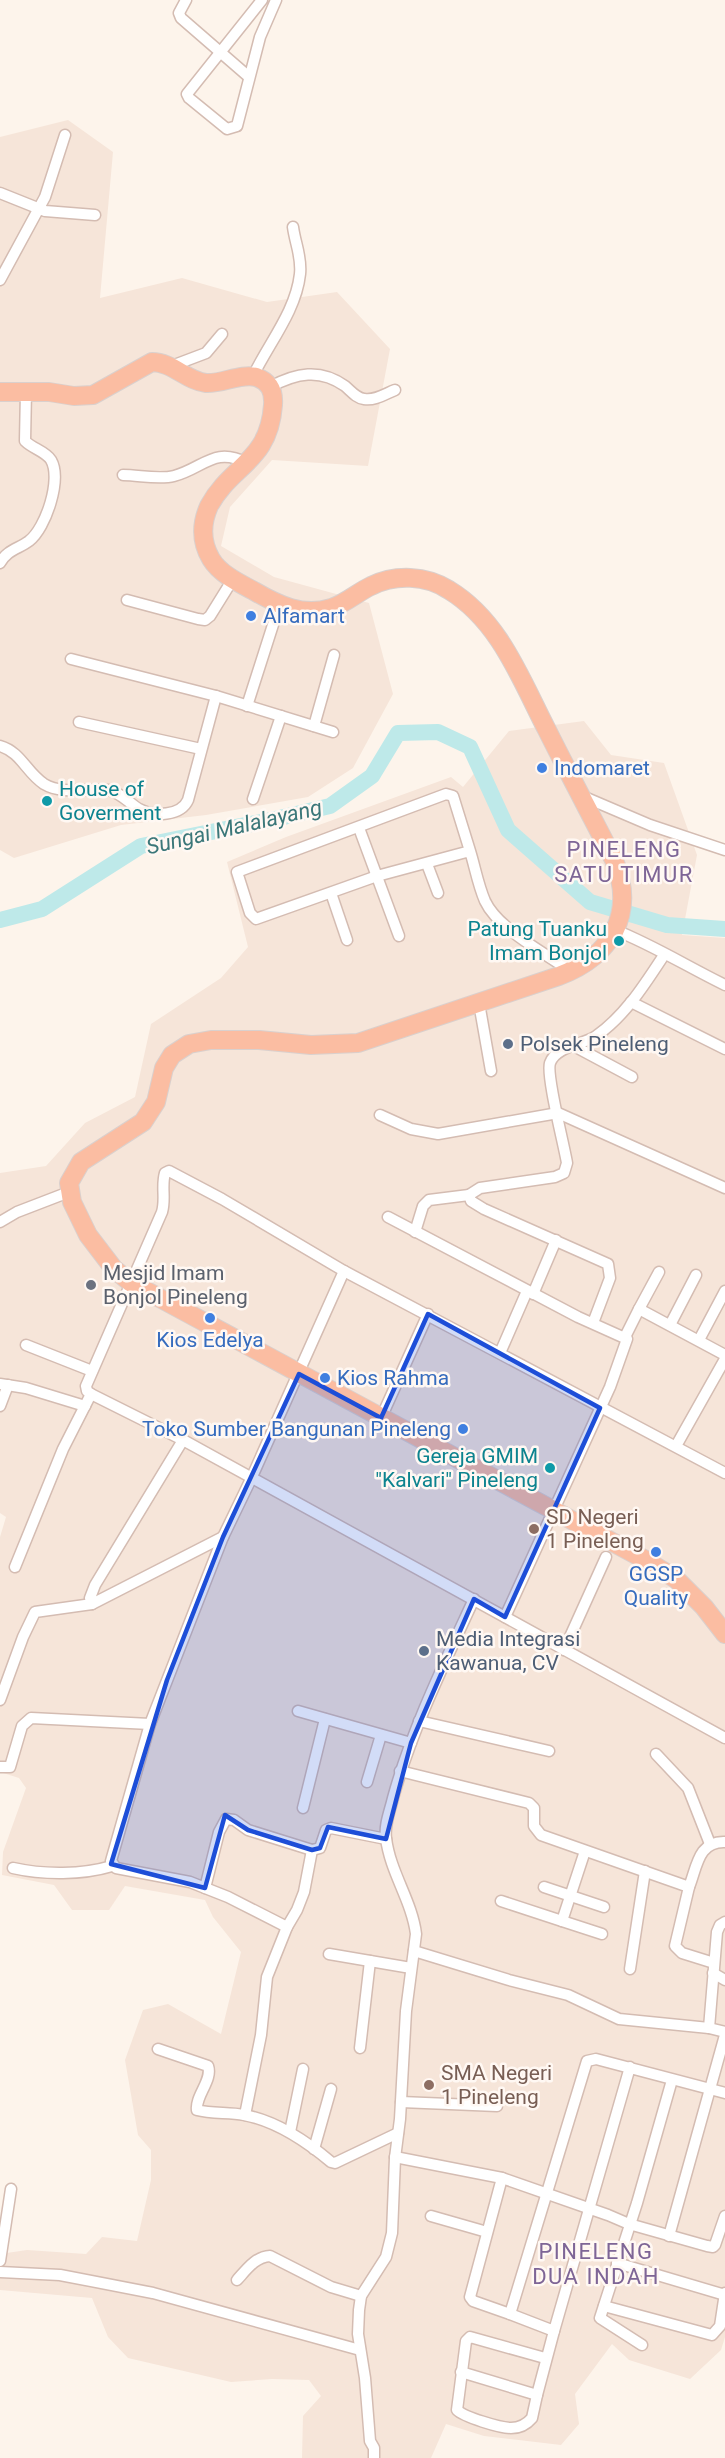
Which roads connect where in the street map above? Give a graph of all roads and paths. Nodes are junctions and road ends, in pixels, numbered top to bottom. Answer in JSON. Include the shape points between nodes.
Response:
{"nodes":[{"id":1,"x":186,"y":0,"type":"edge"},
{"id":2,"x":262,"y":0,"type":"edge"},
{"id":3,"x":276,"y":0,"type":"edge"},
{"id":4,"x":220,"y":52,"type":"junction"},
{"id":5,"x":249,"y":77,"type":"junction"},
{"id":6,"x":65,"y":135,"type":"dead end"},
{"id":7,"x":0,"y":193,"type":"edge"},
{"id":8,"x":38,"y":208,"type":"junction"},
{"id":9,"x":95,"y":214,"type":"dead end"},
{"id":10,"x":293,"y":227,"type":"dead end"},
{"id":11,"x":0,"y":280,"type":"edge"},
{"id":12,"x":222,"y":334,"type":"dead end"},
{"id":13,"x":169,"y":367,"type":"junction"},
{"id":14,"x":253,"y":376,"type":"junction"},
{"id":15,"x":270,"y":387,"type":"junction"},
{"id":16,"x":395,"y":390,"type":"dead end"},
{"id":17,"x":26,"y":391,"type":"junction"},
{"id":18,"x":0,"y":392,"type":"edge"},
{"id":19,"x":247,"y":463,"type":"junction"},
{"id":20,"x":123,"y":475,"type":"dead end"},
{"id":21,"x":0,"y":563,"type":"edge"},
{"id":22,"x":233,"y":579,"type":"junction"},
{"id":23,"x":128,"y":600,"type":"dead end"},
{"id":24,"x":279,"y":606,"type":"junction"},
{"id":25,"x":334,"y":655,"type":"dead end"},
{"id":26,"x":72,"y":659,"type":"dead end"},
{"id":27,"x":216,"y":696,"type":"junction"},
{"id":28,"x":247,"y":706,"type":"junction"},
{"id":29,"x":281,"y":716,"type":"junction"},
{"id":30,"x":79,"y":722,"type":"dead end"},
{"id":31,"x":314,"y":726,"type":"junction"},
{"id":32,"x":333,"y":732,"type":"dead end"},
{"id":33,"x":0,"y":746,"type":"edge"},
{"id":34,"x":201,"y":748,"type":"junction"},
{"id":35,"x":582,"y":796,"type":"junction"},
{"id":36,"x":253,"y":799,"type":"dead end"},
{"id":37,"x":358,"y":828,"type":"junction"},
{"id":38,"x":725,"y":850,"type":"edge"},
{"id":39,"x":470,"y":851,"type":"junction"},
{"id":40,"x":427,"y":864,"type":"junction"},
{"id":41,"x":377,"y":876,"type":"junction"},
{"id":42,"x":331,"y":893,"type":"junction"},
{"id":43,"x":438,"y":893,"type":"dead end"},
{"id":44,"x":617,"y":926,"type":"junction"},
{"id":45,"x":399,"y":936,"type":"dead end"},
{"id":46,"x":347,"y":940,"type":"dead end"},
{"id":47,"x":664,"y":955,"type":"junction"},
{"id":48,"x":570,"y":971,"type":"junction"},
{"id":49,"x":725,"y":985,"type":"edge"},
{"id":50,"x":631,"y":1002,"type":"junction"},
{"id":51,"x":479,"y":1003,"type":"junction"},
{"id":52,"x":574,"y":1046,"type":"junction"},
{"id":53,"x":725,"y":1049,"type":"edge"},
{"id":54,"x":491,"y":1071,"type":"dead end"},
{"id":55,"x":632,"y":1077,"type":"dead end"},
{"id":56,"x":558,"y":1113,"type":"junction"},
{"id":57,"x":380,"y":1115,"type":"dead end"},
{"id":58,"x":725,"y":1188,"type":"edge"},
{"id":59,"x":69,"y":1192,"type":"junction"},
{"id":60,"x":469,"y":1195,"type":"junction"},
{"id":61,"x":388,"y":1218,"type":"dead end"},
{"id":62,"x":0,"y":1222,"type":"edge"},
{"id":63,"x":415,"y":1232,"type":"junction"},
{"id":64,"x":556,"y":1240,"type":"junction"},
{"id":65,"x":344,"y":1271,"type":"junction"},
{"id":66,"x":659,"y":1272,"type":"dead end"},
{"id":67,"x":696,"y":1275,"type":"dead end"},
{"id":68,"x":130,"y":1282,"type":"junction"},
{"id":69,"x":725,"y":1291,"type":"edge"},
{"id":70,"x":530,"y":1292,"type":"junction"},
{"id":71,"x":639,"y":1309,"type":"junction"},
{"id":72,"x":428,"y":1314,"type":"junction"},
{"id":73,"x":593,"y":1323,"type":"junction"},
{"id":74,"x":670,"y":1325,"type":"junction"},
{"id":75,"x":626,"y":1337,"type":"junction"},
{"id":76,"x":699,"y":1340,"type":"junction"},
{"id":77,"x":26,"y":1345,"type":"dead end"},
{"id":78,"x":500,"y":1353,"type":"junction"},
{"id":79,"x":725,"y":1357,"type":"edge"},
{"id":80,"x":92,"y":1371,"type":"junction"},
{"id":81,"x":299,"y":1374,"type":"junction"},
{"id":82,"x":4,"y":1385,"type":"edge"},
{"id":83,"x":91,"y":1394,"type":"junction"},
{"id":84,"x":0,"y":1406,"type":"edge"},
{"id":85,"x":85,"y":1406,"type":"junction"},
{"id":86,"x":600,"y":1408,"type":"junction"},
{"id":87,"x":381,"y":1418,"type":"junction"},
{"id":88,"x":183,"y":1440,"type":"junction"},
{"id":89,"x":676,"y":1446,"type":"junction"},
{"id":90,"x":725,"y":1473,"type":"edge"},
{"id":91,"x":251,"y":1479,"type":"junction"},
{"id":92,"x":552,"y":1511,"type":"junction"},
{"id":93,"x":223,"y":1537,"type":"junction"},
{"id":94,"x":606,"y":1557,"type":"dead end"},
{"id":95,"x":15,"y":1567,"type":"dead end"},
{"id":96,"x":474,"y":1599,"type":"junction"},
{"id":97,"x":92,"y":1604,"type":"junction"},
{"id":98,"x":505,"y":1617,"type":"junction"},
{"id":99,"x":725,"y":1634,"type":"edge"},
{"id":100,"x":564,"y":1650,"type":"junction"},
{"id":101,"x":0,"y":1700,"type":"edge"},
{"id":102,"x":298,"y":1711,"type":"dead end"},
{"id":103,"x":325,"y":1719,"type":"junction"},
{"id":104,"x":419,"y":1721,"type":"junction"},
{"id":105,"x":150,"y":1724,"type":"junction"},
{"id":106,"x":381,"y":1735,"type":"junction"},
{"id":107,"x":725,"y":1738,"type":"edge"},
{"id":108,"x":411,"y":1743,"type":"junction"},
{"id":109,"x":549,"y":1750,"type":"dead end"},
{"id":110,"x":656,"y":1754,"type":"dead end"},
{"id":111,"x":0,"y":1767,"type":"edge"},
{"id":112,"x":400,"y":1771,"type":"junction"},
{"id":113,"x":368,"y":1782,"type":"dead end"},
{"id":114,"x":303,"y":1808,"type":"dead end"},
{"id":115,"x":386,"y":1839,"type":"junction"},
{"id":116,"x":725,"y":1842,"type":"edge"},
{"id":117,"x":710,"y":1844,"type":"junction"},
{"id":118,"x":312,"y":1850,"type":"junction"},
{"id":119,"x":585,"y":1851,"type":"junction"},
{"id":120,"x":112,"y":1866,"type":"junction"},
{"id":121,"x":12,"y":1868,"type":"dead end"},
{"id":122,"x":645,"y":1871,"type":"junction"},
{"id":123,"x":544,"y":1887,"type":"dead end"},
{"id":124,"x":689,"y":1887,"type":"junction"},
{"id":125,"x":205,"y":1888,"type":"junction"},
{"id":126,"x":570,"y":1896,"type":"junction"},
{"id":127,"x":501,"y":1900,"type":"dead end"},
{"id":128,"x":604,"y":1908,"type":"dead end"},
{"id":129,"x":562,"y":1921,"type":"junction"},
{"id":130,"x":725,"y":1922,"type":"edge"},
{"id":131,"x":287,"y":1927,"type":"junction"},
{"id":132,"x":602,"y":1934,"type":"dead end"},
{"id":133,"x":414,"y":1951,"type":"junction"},
{"id":134,"x":329,"y":1954,"type":"dead end"},
{"id":135,"x":370,"y":1961,"type":"junction"},
{"id":136,"x":411,"y":1968,"type":"junction"},
{"id":137,"x":713,"y":1968,"type":"junction"},
{"id":138,"x":630,"y":1970,"type":"dead end"},
{"id":139,"x":725,"y":1980,"type":"edge"},
{"id":140,"x":709,"y":2028,"type":"junction"},
{"id":141,"x":725,"y":2033,"type":"edge"},
{"id":142,"x":360,"y":2048,"type":"dead end"},
{"id":143,"x":158,"y":2049,"type":"dead end"},
{"id":144,"x":630,"y":2067,"type":"junction"},
{"id":145,"x":303,"y":2069,"type":"dead end"},
{"id":146,"x":672,"y":2080,"type":"junction"},
{"id":147,"x":331,"y":2089,"type":"dead end"},
{"id":148,"x":710,"y":2089,"type":"junction"},
{"id":149,"x":725,"y":2093,"type":"edge"},
{"id":150,"x":401,"y":2102,"type":"junction"},
{"id":151,"x":497,"y":2106,"type":"dead end"},
{"id":152,"x":245,"y":2115,"type":"junction"},
{"id":153,"x":290,"y":2132,"type":"junction"},
{"id":154,"x":398,"y":2133,"type":"junction"},
{"id":155,"x":314,"y":2149,"type":"junction"},
{"id":156,"x":395,"y":2157,"type":"junction"},
{"id":157,"x":502,"y":2178,"type":"junction"},
{"id":158,"x":11,"y":2189,"type":"dead end"},
{"id":159,"x":548,"y":2193,"type":"junction"},
{"id":160,"x":4,"y":2206,"type":"edge"},
{"id":161,"x":590,"y":2208,"type":"junction"},
{"id":162,"x":431,"y":2216,"type":"dead end"},
{"id":163,"x":725,"y":2216,"type":"edge"},
{"id":164,"x":629,"y":2224,"type":"junction"},
{"id":165,"x":487,"y":2232,"type":"junction"},
{"id":166,"x":669,"y":2236,"type":"junction"},
{"id":167,"x":713,"y":2247,"type":"junction"},
{"id":168,"x":725,"y":2253,"type":"edge"},
{"id":169,"x":0,"y":2261,"type":"edge"},
{"id":170,"x":617,"y":2263,"type":"junction"},
{"id":171,"x":0,"y":2272,"type":"edge"},
{"id":172,"x":237,"y":2280,"type":"dead end"},
{"id":173,"x":725,"y":2294,"type":"edge"},
{"id":174,"x":361,"y":2296,"type":"junction"},
{"id":175,"x":604,"y":2306,"type":"junction"},
{"id":176,"x":510,"y":2314,"type":"junction"},
{"id":177,"x":554,"y":2331,"type":"junction"},
{"id":178,"x":642,"y":2345,"type":"dead end"},
{"id":179,"x":360,"y":2350,"type":"junction"},
{"id":180,"x":545,"y":2358,"type":"junction"},
{"id":181,"x":461,"y":2372,"type":"junction"},
{"id":182,"x":537,"y":2395,"type":"junction"},
{"id":183,"x":374,"y":2458,"type":"edge"}],
"edges":[{"from":1,"to":4,"type":"street","via":[[179,16]]},
{"from":2,"to":4,"type":"street"},
{"from":3,"to":5,"type":"street"},
{"from":4,"to":5,"type":"street"},
{"from":4,"to":5,"type":"street","via":[[187,94],[227,129],[237,126]]},
{"from":6,"to":8,"type":"street"},
{"from":7,"to":8,"type":"street"},
{"from":8,"to":9,"type":"street"},
{"from":8,"to":11,"type":"street"},
{"from":10,"to":14,"type":"street","via":[[300,255],[294,299]]},
{"from":12,"to":13,"type":"street","via":[[206,353]]},
{"from":13,"to":14,"type":"highway","via":[[207,383]]},
{"from":13,"to":17,"type":"highway","via":[[152,362],[93,396]]},
{"from":14,"to":15,"type":"highway"},
{"from":15,"to":16,"type":"street","via":[[297,375],[315,374],[362,399]]},
{"from":15,"to":19,"type":"highway","via":[[274,402],[270,428]]},
{"from":17,"to":18,"type":"highway"},
{"from":17,"to":21,"type":"street","via":[[26,441],[50,458],[55,475],[40,531],[10,550]]},
{"from":19,"to":20,"type":"street","via":[[222,456],[163,478]]},
{"from":19,"to":22,"type":"highway","via":[[213,500],[203,529],[211,560]]},
{"from":22,"to":23,"type":"street","via":[[205,620]]},
{"from":22,"to":24,"type":"highway"},
{"from":24,"to":28,"type":"street"},
{"from":24,"to":35,"type":"highway","via":[[297,610],[333,608],[373,585],[405,576],[447,588],[480,614],[498,640]]},
{"from":25,"to":31,"type":"street"},
{"from":26,"to":27,"type":"street"},
{"from":27,"to":28,"type":"street"},
{"from":27,"to":34,"type":"street"},
{"from":28,"to":29,"type":"street"},
{"from":29,"to":31,"type":"street"},
{"from":29,"to":36,"type":"street"},
{"from":30,"to":34,"type":"street"},
{"from":31,"to":32,"type":"street"},
{"from":33,"to":34,"type":"street","via":[[15,752],[47,785],[107,790],[142,810],[172,813],[186,803]]},
{"from":35,"to":38,"type":"street","via":[[650,825]]},
{"from":35,"to":44,"type":"highway","via":[[622,879],[623,900]]},
{"from":37,"to":39,"type":"street","via":[[450,794],[460,813]]},
{"from":37,"to":41,"type":"street"},
{"from":37,"to":42,"type":"street","via":[[237,872],[250,913],[256,919]]},
{"from":39,"to":40,"type":"street"},
{"from":39,"to":48,"type":"street","via":[[485,902],[492,912],[512,931]]},
{"from":40,"to":41,"type":"street"},
{"from":40,"to":43,"type":"street"},
{"from":41,"to":42,"type":"street"},
{"from":41,"to":45,"type":"street"},
{"from":42,"to":46,"type":"street"},
{"from":44,"to":47,"type":"street"},
{"from":44,"to":48,"type":"highway","via":[[592,957]]},
{"from":47,"to":49,"type":"street"},
{"from":47,"to":50,"type":"street"},
{"from":48,"to":51,"type":"highway"},
{"from":50,"to":52,"type":"street","via":[[603,1031]]},
{"from":50,"to":53,"type":"street"},
{"from":51,"to":54,"type":"street"},
{"from":51,"to":59,"type":"highway","via":[[351,1044],[259,1040],[189,1044],[167,1062],[156,1102],[143,1122],[81,1162],[72,1175]]},
{"from":52,"to":55,"type":"street"},
{"from":52,"to":56,"type":"street","via":[[558,1053],[549,1064]]},
{"from":56,"to":57,"type":"street","via":[[438,1134],[411,1129]]},
{"from":56,"to":58,"type":"street"},
{"from":56,"to":60,"type":"street","via":[[567,1163],[564,1173],[480,1188]]},
{"from":59,"to":62,"type":"street"},
{"from":59,"to":68,"type":"highway","via":[[98,1250]]},
{"from":60,"to":63,"type":"street","via":[[429,1200],[423,1206]]},
{"from":60,"to":64,"type":"street","via":[[474,1203]]},
{"from":61,"to":63,"type":"street"},
{"from":63,"to":70,"type":"street"},
{"from":64,"to":70,"type":"street"},
{"from":64,"to":73,"type":"street","via":[[608,1264],[610,1278]]},
{"from":65,"to":68,"type":"street","via":[[169,1171],[163,1179],[163,1208]]},
{"from":65,"to":72,"type":"street"},
{"from":65,"to":81,"type":"street"},
{"from":66,"to":71,"type":"street"},
{"from":67,"to":74,"type":"street"},
{"from":68,"to":80,"type":"street"},
{"from":68,"to":81,"type":"highway"},
{"from":69,"to":76,"type":"street"},
{"from":70,"to":73,"type":"street"},
{"from":70,"to":78,"type":"street"},
{"from":71,"to":74,"type":"street"},
{"from":71,"to":75,"type":"street"},
{"from":72,"to":78,"type":"street"},
{"from":72,"to":87,"type":"street"},
{"from":73,"to":75,"type":"street"},
{"from":74,"to":76,"type":"street"},
{"from":75,"to":86,"type":"street","via":[[626,1347]]},
{"from":76,"to":79,"type":"street"},
{"from":77,"to":80,"type":"street"},
{"from":78,"to":86,"type":"street"},
{"from":79,"to":89,"type":"street"},
{"from":80,"to":83,"type":"street","via":[[86,1386]]},
{"from":81,"to":87,"type":"highway"},
{"from":81,"to":91,"type":"street"},
{"from":82,"to":84,"type":"street"},
{"from":82,"to":85,"type":"street"},
{"from":83,"to":85,"type":"street"},
{"from":83,"to":88,"type":"street"},
{"from":85,"to":95,"type":"street","via":[[46,1487]]},
{"from":86,"to":89,"type":"street"},
{"from":86,"to":92,"type":"street"},
{"from":87,"to":92,"type":"highway"},
{"from":88,"to":91,"type":"street"},
{"from":88,"to":97,"type":"street","via":[[95,1585]]},
{"from":89,"to":90,"type":"street"},
{"from":91,"to":93,"type":"street"},
{"from":91,"to":96,"type":"street"},
{"from":92,"to":98,"type":"street"},
{"from":92,"to":99,"type":"highway","via":[[676,1579]]},
{"from":93,"to":97,"type":"street"},
{"from":93,"to":105,"type":"street"},
{"from":94,"to":100,"type":"street"},
{"from":96,"to":98,"type":"street"},
{"from":96,"to":104,"type":"street"},
{"from":97,"to":101,"type":"street","via":[[35,1612]]},
{"from":98,"to":100,"type":"street"},
{"from":100,"to":107,"type":"street"},
{"from":102,"to":103,"type":"street"},
{"from":103,"to":106,"type":"street"},
{"from":103,"to":114,"type":"street"},
{"from":104,"to":108,"type":"street"},
{"from":104,"to":109,"type":"street"},
{"from":105,"to":111,"type":"street","via":[[31,1718],[22,1726],[10,1767]]},
{"from":105,"to":120,"type":"street"},
{"from":106,"to":108,"type":"street"},
{"from":106,"to":113,"type":"street"},
{"from":108,"to":112,"type":"street"},
{"from":110,"to":117,"type":"street","via":[[688,1788]]},
{"from":112,"to":115,"type":"street"},
{"from":112,"to":119,"type":"street","via":[[530,1803],[539,1833]]},
{"from":115,"to":118,"type":"street","via":[[331,1828],[326,1830],[320,1848]]},
{"from":115,"to":133,"type":"street","via":[[414,1922]]},
{"from":116,"to":117,"type":"street"},
{"from":117,"to":124,"type":"street","via":[[703,1850]]},
{"from":118,"to":125,"type":"street","via":[[226,1819]]},
{"from":118,"to":131,"type":"street","via":[[304,1892]]},
{"from":119,"to":122,"type":"street"},
{"from":119,"to":126,"type":"street"},
{"from":120,"to":121,"type":"street","via":[[64,1872]]},
{"from":120,"to":125,"type":"street"},
{"from":122,"to":124,"type":"street"},
{"from":122,"to":138,"type":"street"},
{"from":123,"to":126,"type":"street"},
{"from":124,"to":137,"type":"street","via":[[675,1946]]},
{"from":125,"to":131,"type":"street"},
{"from":126,"to":128,"type":"street"},
{"from":126,"to":129,"type":"street"},
{"from":127,"to":129,"type":"street"},
{"from":129,"to":132,"type":"street"},
{"from":130,"to":137,"type":"street","via":[[718,1929]]},
{"from":131,"to":152,"type":"street","via":[[267,1977],[261,2034]]},
{"from":133,"to":136,"type":"street"},
{"from":133,"to":140,"type":"street","via":[[568,1995],[619,2019]]},
{"from":134,"to":135,"type":"street"},
{"from":135,"to":136,"type":"street"},
{"from":135,"to":142,"type":"street"},
{"from":136,"to":150,"type":"street"},
{"from":137,"to":139,"type":"street"},
{"from":137,"to":140,"type":"street"},
{"from":140,"to":141,"type":"street"},
{"from":141,"to":148,"type":"street"},
{"from":143,"to":152,"type":"street","via":[[208,2066],[197,2110]]},
{"from":144,"to":146,"type":"street"},
{"from":144,"to":159,"type":"street","via":[[595,2059],[585,2064]]},
{"from":144,"to":161,"type":"street"},
{"from":145,"to":153,"type":"street"},
{"from":146,"to":148,"type":"street"},
{"from":146,"to":164,"type":"street"},
{"from":147,"to":155,"type":"street"},
{"from":148,"to":149,"type":"street"},
{"from":148,"to":166,"type":"street"},
{"from":150,"to":151,"type":"street"},
{"from":150,"to":154,"type":"street"},
{"from":152,"to":153,"type":"street"},
{"from":153,"to":155,"type":"street"},
{"from":154,"to":155,"type":"street","via":[[335,2163]]},
{"from":154,"to":156,"type":"street"},
{"from":156,"to":157,"type":"street"},
{"from":156,"to":174,"type":"street","via":[[395,2206],[388,2251]]},
{"from":157,"to":159,"type":"street"},
{"from":157,"to":165,"type":"street"},
{"from":158,"to":160,"type":"street"},
{"from":159,"to":161,"type":"street"},
{"from":159,"to":176,"type":"street"},
{"from":160,"to":169,"type":"street"},
{"from":161,"to":164,"type":"street"},
{"from":161,"to":177,"type":"street"},
{"from":162,"to":165,"type":"street"},
{"from":163,"to":167,"type":"street"},
{"from":164,"to":166,"type":"street"},
{"from":164,"to":170,"type":"street"},
{"from":165,"to":176,"type":"street","via":[[470,2297]]},
{"from":166,"to":167,"type":"street"},
{"from":167,"to":168,"type":"street"},
{"from":170,"to":173,"type":"street"},
{"from":170,"to":175,"type":"street"},
{"from":171,"to":179,"type":"street","via":[[60,2275],[153,2293]]},
{"from":172,"to":174,"type":"street","via":[[252,2263],[270,2256],[331,2287]]},
{"from":173,"to":175,"type":"street","via":[[720,2326],[712,2335]]},
{"from":174,"to":179,"type":"street"},
{"from":175,"to":178,"type":"street","via":[[601,2321]]},
{"from":176,"to":177,"type":"street"},
{"from":177,"to":180,"type":"street"},
{"from":179,"to":183,"type":"street"},
{"from":180,"to":181,"type":"street","via":[[470,2337]]},
{"from":180,"to":182,"type":"street"},
{"from":181,"to":182,"type":"street"},
{"from":181,"to":182,"type":"street","via":[[458,2410],[479,2420],[506,2427],[525,2425],[532,2418]]}]}
